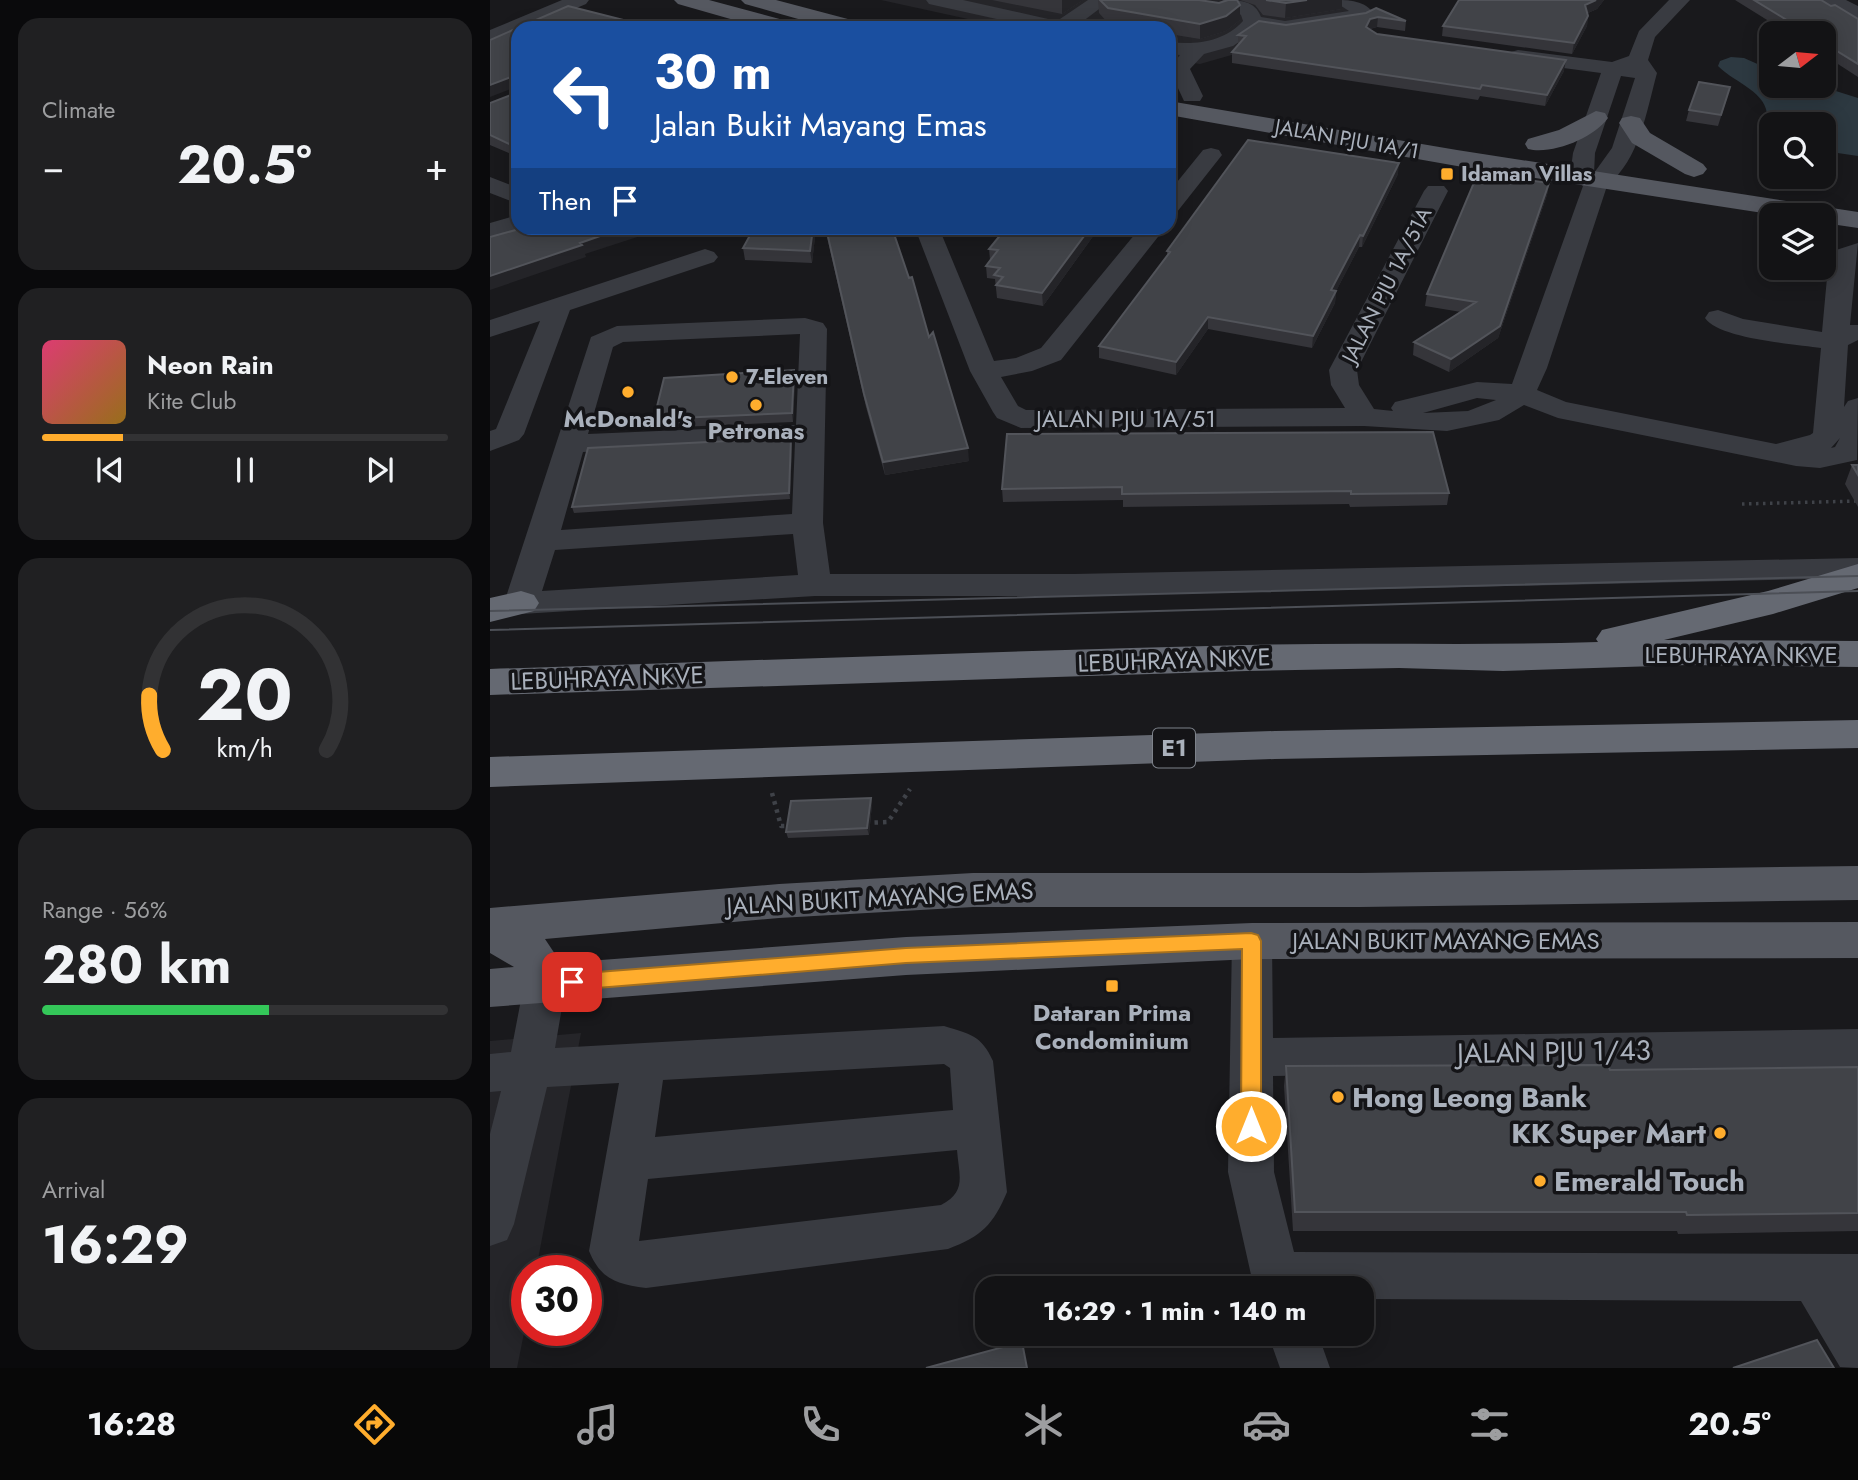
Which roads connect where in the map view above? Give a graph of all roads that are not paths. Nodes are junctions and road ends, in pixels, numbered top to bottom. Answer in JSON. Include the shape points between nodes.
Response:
{"nodes":[{"id":1,"x":597,"y":0,"type":"edge"},
{"id":2,"x":685,"y":0,"type":"edge"},
{"id":3,"x":752,"y":0,"type":"edge"},
{"id":4,"x":936,"y":0,"type":"edge"},
{"id":5,"x":1101,"y":0,"type":"edge"},
{"id":6,"x":1342,"y":0,"type":"edge"},
{"id":7,"x":1679,"y":0,"type":"edge"},
{"id":8,"x":1832,"y":0,"type":"edge"},
{"id":9,"x":537,"y":1,"type":"edge"},
{"id":10,"x":576,"y":1,"type":"edge"},
{"id":11,"x":1235,"y":2,"type":"edge"},
{"id":12,"x":1211,"y":8,"type":"edge"},
{"id":13,"x":1858,"y":14,"type":"edge"},
{"id":14,"x":490,"y":21,"type":"edge"},
{"id":15,"x":528,"y":21,"type":"edge"},
{"id":16,"x":762,"y":21,"type":"edge"},
{"id":17,"x":829,"y":21,"type":"edge"},
{"id":18,"x":1031,"y":21,"type":"edge"},
{"id":19,"x":1072,"y":21,"type":"edge"},
{"id":20,"x":1253,"y":22,"type":"junction"},
{"id":21,"x":511,"y":28,"type":"edge"},
{"id":22,"x":490,"y":37,"type":"edge"},
{"id":23,"x":1179,"y":52,"type":"edge"},
{"id":24,"x":1502,"y":54,"type":"edge"},
{"id":25,"x":1642,"y":67,"type":"junction"},
{"id":26,"x":1613,"y":69,"type":"junction"},
{"id":27,"x":1181,"y":94,"type":"edge"},
{"id":28,"x":1176,"y":109,"type":"edge"},
{"id":29,"x":1596,"y":118,"type":"junction"},
{"id":30,"x":1631,"y":123,"type":"junction"},
{"id":31,"x":1413,"y":127,"type":"dead end"},
{"id":32,"x":1509,"y":140,"type":"dead end"},
{"id":33,"x":1536,"y":144,"type":"junction"},
{"id":34,"x":1211,"y":155,"type":"dead end"},
{"id":35,"x":1618,"y":158,"type":"junction"},
{"id":36,"x":1694,"y":169,"type":"junction"},
{"id":37,"x":1720,"y":173,"type":"dead end"},
{"id":38,"x":1591,"y":179,"type":"junction"},
{"id":39,"x":490,"y":184,"type":"edge"},
{"id":40,"x":1436,"y":191,"type":"dead end"},
{"id":41,"x":511,"y":194,"type":"edge"},
{"id":42,"x":1176,"y":198,"type":"edge"},
{"id":43,"x":1858,"y":220,"type":"edge"},
{"id":44,"x":511,"y":224,"type":"edge"},
{"id":45,"x":490,"y":231,"type":"edge"},
{"id":46,"x":930,"y":235,"type":"edge"},
{"id":47,"x":1147,"y":235,"type":"edge"},
{"id":48,"x":1858,"y":251,"type":"edge"},
{"id":49,"x":705,"y":257,"type":"dead end"},
{"id":50,"x":559,"y":305,"type":"junction"},
{"id":51,"x":490,"y":329,"type":"edge"},
{"id":52,"x":1846,"y":337,"type":"edge"},
{"id":53,"x":984,"y":371,"type":"junction"},
{"id":54,"x":1521,"y":393,"type":"junction"},
{"id":55,"x":1858,"y":407,"type":"edge"},
{"id":56,"x":1364,"y":416,"type":"junction"},
{"id":57,"x":811,"y":433,"type":"junction"},
{"id":58,"x":490,"y":442,"type":"edge"},
{"id":59,"x":571,"y":444,"type":"junction"},
{"id":60,"x":1770,"y":451,"type":"junction"},
{"id":61,"x":807,"y":523,"type":"junction"},
{"id":62,"x":542,"y":541,"type":"junction"},
{"id":63,"x":1858,"y":568,"type":"edge"},
{"id":64,"x":1858,"y":576,"type":"edge"},
{"id":65,"x":815,"y":585,"type":"junction"},
{"id":66,"x":506,"y":607,"type":"edge"},
{"id":67,"x":1858,"y":654,"type":"edge"},
{"id":68,"x":1503,"y":658,"type":"junction"},
{"id":69,"x":490,"y":682,"type":"edge"},
{"id":70,"x":1858,"y":734,"type":"edge"},
{"id":71,"x":490,"y":772,"type":"edge"},
{"id":72,"x":1858,"y":883,"type":"edge"},
{"id":73,"x":973,"y":890,"type":"junction"},
{"id":74,"x":1360,"y":890,"type":"junction"},
{"id":75,"x":490,"y":926,"type":"edge"},
{"id":76,"x":490,"y":935,"type":"edge"},
{"id":77,"x":1858,"y":940,"type":"edge"},
{"id":78,"x":1251,"y":941,"type":"junction"},
{"id":79,"x":545,"y":984,"type":"junction"},
{"id":80,"x":490,"y":988,"type":"edge"},
{"id":81,"x":1858,"y":1048,"type":"edge"},
{"id":82,"x":1251,"y":1056,"type":"junction"},
{"id":83,"x":644,"y":1063,"type":"junction"},
{"id":84,"x":510,"y":1071,"type":"edge"},
{"id":85,"x":978,"y":1128,"type":"junction"},
{"id":86,"x":628,"y":1160,"type":"junction"},
{"id":87,"x":490,"y":1224,"type":"edge"},
{"id":88,"x":1275,"y":1276,"type":"edge"},
{"id":89,"x":1836,"y":1277,"type":"edge"},
{"id":90,"x":1374,"y":1281,"type":"edge"},
{"id":91,"x":1297,"y":1346,"type":"edge"},
{"id":92,"x":1858,"y":1349,"type":"edge"},
{"id":93,"x":1305,"y":1368,"type":"edge"}],
"edges":[{"from":1,"to":10,"type":"street"},
{"from":2,"to":16,"type":"main road"},
{"from":3,"to":17,"type":"main road"},
{"from":4,"to":18,"type":"street"},
{"from":5,"to":19,"type":"street"},
{"from":6,"to":20,"type":"street","via":[[1365,15],[1285,27]]},
{"from":7,"to":25,"type":"street","via":[[1646,35]]},
{"from":8,"to":13,"type":"street"},
{"from":9,"to":14,"type":"street"},
{"from":10,"to":15,"type":"street"},
{"from":11,"to":12,"type":"street"},
{"from":11,"to":20,"type":"street","via":[[1250,12]]},
{"from":20,"to":23,"type":"street","via":[[1244,34]]},
{"from":21,"to":22,"type":"street"},
{"from":23,"to":27,"type":"street"},
{"from":24,"to":26,"type":"street"},
{"from":25,"to":26,"type":"street"},
{"from":25,"to":30,"type":"street"},
{"from":26,"to":29,"type":"street"},
{"from":27,"to":31,"type":"main road","name":"JALAN PJU 1A/1"},
{"from":28,"to":38,"type":"main road","name":"JALAN PJU 1A/1"},
{"from":29,"to":33,"type":"main road","via":[[1571,135]]},
{"from":29,"to":38,"type":"street"},
{"from":30,"to":35,"type":"street"},
{"from":30,"to":36,"type":"main road","via":[[1641,138]]},
{"from":32,"to":33,"type":"main road"},
{"from":33,"to":38,"type":"main road"},
{"from":34,"to":42,"type":"street"},
{"from":35,"to":36,"type":"main road"},
{"from":35,"to":38,"type":"main road"},
{"from":36,"to":37,"type":"main road"},
{"from":38,"to":43,"type":"main road","via":[[1634,191],[1677,191]]},
{"from":38,"to":54,"type":"street","via":[[1533,368]]},
{"from":39,"to":41,"type":"street"},
{"from":40,"to":56,"type":"street","name":"JALAN PJU 1A/51A","via":[[1343,370],[1345,385]]},
{"from":44,"to":45,"type":"street"},
{"from":46,"to":53,"type":"street","name":"JALAN PJU 1A/51"},
{"from":47,"to":53,"type":"street","via":[[1051,354],[1022,365]]},
{"from":48,"to":52,"type":"street","via":[[1842,256]]},
{"from":49,"to":50,"type":"street"},
{"from":50,"to":51,"type":"street"},
{"from":50,"to":58,"type":"street","via":[[509,434]]},
{"from":52,"to":60,"type":"street","via":[[1827,435],[1821,442]]},
{"from":53,"to":56,"type":"street","name":"JALAN PJU 1A/51","via":[[1007,412],[1021,419]]},
{"from":54,"to":56,"type":"street","name":"JALAN PJU 1A/51","via":[[1497,411],[1461,421],[1415,423]]},
{"from":54,"to":60,"type":"street","via":[[1558,409]]},
{"from":55,"to":60,"type":"street","via":[[1854,440],[1846,454],[1820,459]]},
{"from":57,"to":59,"type":"street"},
{"from":57,"to":59,"type":"street","via":[[814,330],[805,326],[617,334],[601,343]]},
{"from":57,"to":61,"type":"street"},
{"from":59,"to":62,"type":"street"},
{"from":61,"to":62,"type":"street"},
{"from":61,"to":65,"type":"street"},
{"from":62,"to":66,"type":"street"},
{"from":63,"to":65,"type":"street","via":[[1074,585]]},
{"from":64,"to":68,"type":"highway","via":[[1626,638]]},
{"from":65,"to":66,"type":"street"},
{"from":67,"to":68,"type":"highway","name":"LEBUHRAYA NKVE","via":[[1687,652]]},
{"from":68,"to":69,"type":"highway","name":"LEBUHRAYA NKVE","via":[[1247,658]]},
{"from":70,"to":71,"type":"highway","number":"E1","via":[[1289,745]]},
{"from":72,"to":74,"type":"main road","name":"JALAN BUKIT MAYANG EMAS"},
{"from":73,"to":74,"type":"main road","name":"JALAN BUKIT MAYANG EMAS"},
{"from":73,"to":75,"type":"main road","name":"JALAN BUKIT MAYANG EMAS"},
{"from":73,"to":78,"type":"main road","via":[[1080,910],[1202,916],[1231,925]]},
{"from":74,"to":78,"type":"main road","via":[[1292,907],[1266,922]]},
{"from":76,"to":79,"type":"main road","via":[[529,951],[540,964]]},
{"from":77,"to":78,"type":"main road","name":"JALAN BUKIT MAYANG EMAS"},
{"from":78,"to":79,"type":"main road","name":"JALAN BUKIT MAYANG EMAS","via":[[906,956]]},
{"from":78,"to":82,"type":"street"},
{"from":79,"to":80,"type":"main road","name":"JALAN BUKIT MAYANG EMAS"},
{"from":79,"to":84,"type":"street"},
{"from":81,"to":82,"type":"street","name":"JALAN PJU 1/43"},
{"from":82,"to":88,"type":"street","via":[[1251,1172]]},
{"from":83,"to":84,"type":"street"},
{"from":83,"to":85,"type":"street","via":[[944,1045],[961,1050],[971,1061]]},
{"from":83,"to":86,"type":"street"},
{"from":84,"to":87,"type":"street"},
{"from":85,"to":86,"type":"street"},
{"from":85,"to":86,"type":"street","via":[[984,1192],[970,1214],[948,1227],[646,1265],[626,1262],[613,1251]]},
{"from":89,"to":90,"type":"street"},
{"from":89,"to":92,"type":"street"},
{"from":91,"to":93,"type":"street"}]}
